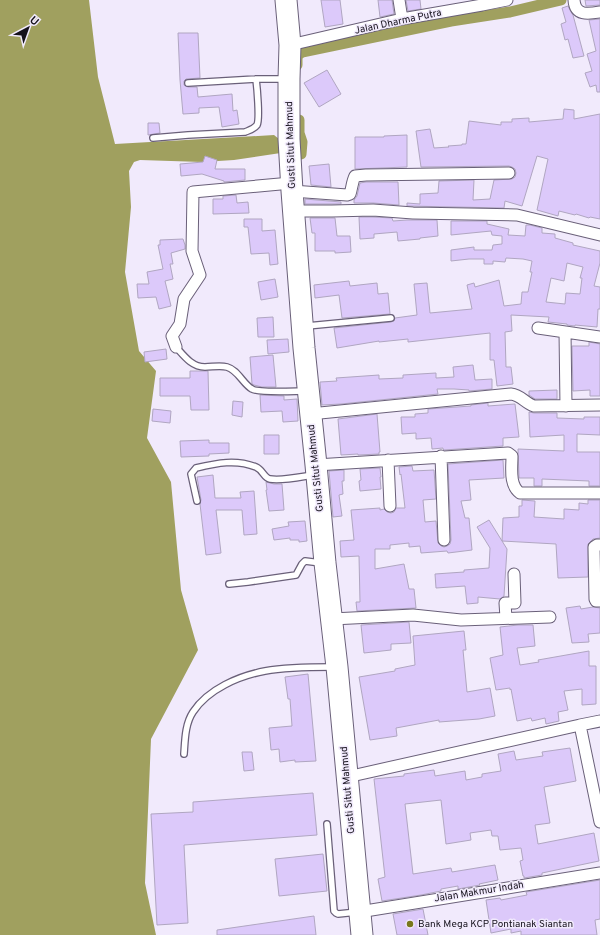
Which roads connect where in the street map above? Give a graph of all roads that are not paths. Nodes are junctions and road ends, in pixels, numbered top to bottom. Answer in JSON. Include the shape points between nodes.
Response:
{"nodes":[{"id":1,"x":286,"y":0,"type":"edge"},
{"id":2,"x":399,"y":0,"type":"edge"},
{"id":3,"x":507,"y":0,"type":"edge"},
{"id":4,"x":574,"y":0,"type":"edge"},
{"id":5,"x":492,"y":2,"type":"edge"},
{"id":6,"x":600,"y":12,"type":"edge"},
{"id":7,"x":402,"y":19,"type":"junction"},
{"id":8,"x":290,"y":45,"type":"junction"},
{"id":9,"x":256,"y":79,"type":"junction"},
{"id":10,"x":289,"y":79,"type":"junction"},
{"id":11,"x":188,"y":83,"type":"dead end"},
{"id":12,"x":153,"y":138,"type":"dead end"},
{"id":13,"x":509,"y":173,"type":"dead end"},
{"id":14,"x":292,"y":189,"type":"junction"},
{"id":15,"x":600,"y":235,"type":"edge"},
{"id":16,"x":392,"y":318,"type":"dead end"},
{"id":17,"x":303,"y":327,"type":"junction"},
{"id":18,"x":538,"y":328,"type":"dead end"},
{"id":19,"x":565,"y":332,"type":"junction"},
{"id":20,"x":600,"y":337,"type":"edge"},
{"id":21,"x":176,"y":347,"type":"joint"},
{"id":22,"x":309,"y":391,"type":"junction"},
{"id":23,"x":600,"y":405,"type":"edge"},
{"id":24,"x":566,"y":406,"type":"junction"},
{"id":25,"x":310,"y":414,"type":"junction"},
{"id":26,"x":441,"y":456,"type":"junction"},
{"id":27,"x":388,"y":460,"type":"junction"},
{"id":28,"x":317,"y":470,"type":"junction"},
{"id":29,"x":600,"y":493,"type":"edge"},
{"id":30,"x":197,"y":501,"type":"dead end"},
{"id":31,"x":390,"y":506,"type":"dead end"},
{"id":32,"x":444,"y":540,"type":"dead end"},
{"id":33,"x":600,"y":545,"type":"edge"},
{"id":34,"x":325,"y":563,"type":"junction"},
{"id":35,"x":514,"y":574,"type":"dead end"},
{"id":36,"x":230,"y":584,"type":"dead end"},
{"id":37,"x":600,"y":601,"type":"edge"},
{"id":38,"x":550,"y":617,"type":"dead end"},
{"id":39,"x":506,"y":618,"type":"junction"},
{"id":40,"x":332,"y":619,"type":"junction"},
{"id":41,"x":337,"y":667,"type":"junction"},
{"id":42,"x":600,"y":721,"type":"edge"},
{"id":43,"x":580,"y":725,"type":"junction"},
{"id":44,"x":184,"y":754,"type":"dead end"},
{"id":45,"x":347,"y":775,"type":"junction"},
{"id":46,"x":600,"y":822,"type":"edge"},
{"id":47,"x":326,"y":824,"type":"dead end"},
{"id":48,"x":600,"y":873,"type":"edge"},
{"id":49,"x":359,"y":912,"type":"junction"},
{"id":50,"x":362,"y":935,"type":"edge"}],
"edges":[{"from":1,"to":8,"type":"highway","name":"Gusti Situt Mahmud"},
{"from":2,"to":7,"type":"street"},
{"from":3,"to":5,"type":"street","name":"Jalan Dharma Putra"},
{"from":4,"to":6,"type":"street","via":[[579,11]]},
{"from":5,"to":7,"type":"street","name":"Jalan Dharma Putra"},
{"from":7,"to":8,"type":"street","name":"Jalan Dharma Putra"},
{"from":8,"to":10,"type":"highway","name":"Gusti Situt Mahmud"},
{"from":9,"to":10,"type":"lane"},
{"from":9,"to":11,"type":"lane"},
{"from":9,"to":12,"type":"lane","via":[[258,118],[257,125],[252,130]]},
{"from":10,"to":14,"type":"highway","name":"Gusti Situt Mahmud"},
{"from":13,"to":14,"type":"street","via":[[355,176],[350,194],[347,195]]},
{"from":14,"to":15,"type":"street","via":[[332,211],[517,215]]},
{"from":14,"to":17,"type":"highway","name":"Gusti Situt Mahmud"},
{"from":14,"to":21,"type":"street","via":[[192,192],[192,251],[200,276],[184,299],[180,324],[172,336]]},
{"from":16,"to":17,"type":"lane"},
{"from":17,"to":22,"type":"highway","name":"Gusti Situt Mahmud"},
{"from":18,"to":19,"type":"street"},
{"from":19,"to":20,"type":"street"},
{"from":19,"to":24,"type":"street"},
{"from":21,"to":22,"type":"lane","via":[[195,365],[227,367],[233,370],[256,391]]},
{"from":22,"to":25,"type":"highway","name":"Gusti Situt Mahmud"},
{"from":23,"to":24,"type":"street"},
{"from":24,"to":25,"type":"street","via":[[532,406],[519,396],[511,394]]},
{"from":25,"to":28,"type":"highway","name":"Gusti Situt Mahmud"},
{"from":26,"to":27,"type":"street"},
{"from":26,"to":29,"type":"street","via":[[508,453],[512,456],[514,487],[520,493]]},
{"from":26,"to":32,"type":"street"},
{"from":27,"to":28,"type":"street"},
{"from":27,"to":31,"type":"street"},
{"from":28,"to":30,"type":"lane","via":[[280,479],[269,479],[260,469],[234,462],[196,468],[191,474]]},
{"from":28,"to":34,"type":"highway","name":"Gusti Situt Mahmud"},
{"from":33,"to":37,"type":"street","via":[[594,547],[595,599]]},
{"from":34,"to":36,"type":"lane","via":[[305,561],[296,575]]},
{"from":34,"to":40,"type":"highway","name":"Gusti Situt Mahmud"},
{"from":35,"to":39,"type":"street","via":[[514,603],[505,603]]},
{"from":38,"to":39,"type":"street"},
{"from":39,"to":40,"type":"street","via":[[461,620],[413,615]]},
{"from":40,"to":41,"type":"highway","name":"Gusti Situt Mahmud"},
{"from":41,"to":44,"type":"lane","via":[[266,671],[216,690],[192,713],[187,726]]},
{"from":41,"to":45,"type":"highway","name":"Gusti Situt Mahmud"},
{"from":42,"to":43,"type":"street"},
{"from":43,"to":45,"type":"street"},
{"from":43,"to":46,"type":"street"},
{"from":45,"to":49,"type":"highway","name":"Gusti Situt Mahmud"},
{"from":47,"to":49,"type":"lane","via":[[335,912]]},
{"from":48,"to":49,"type":"street","name":"Jalan Makmur Indah"},
{"from":49,"to":50,"type":"highway","name":"Gusti Situt Mahmud"}]}
